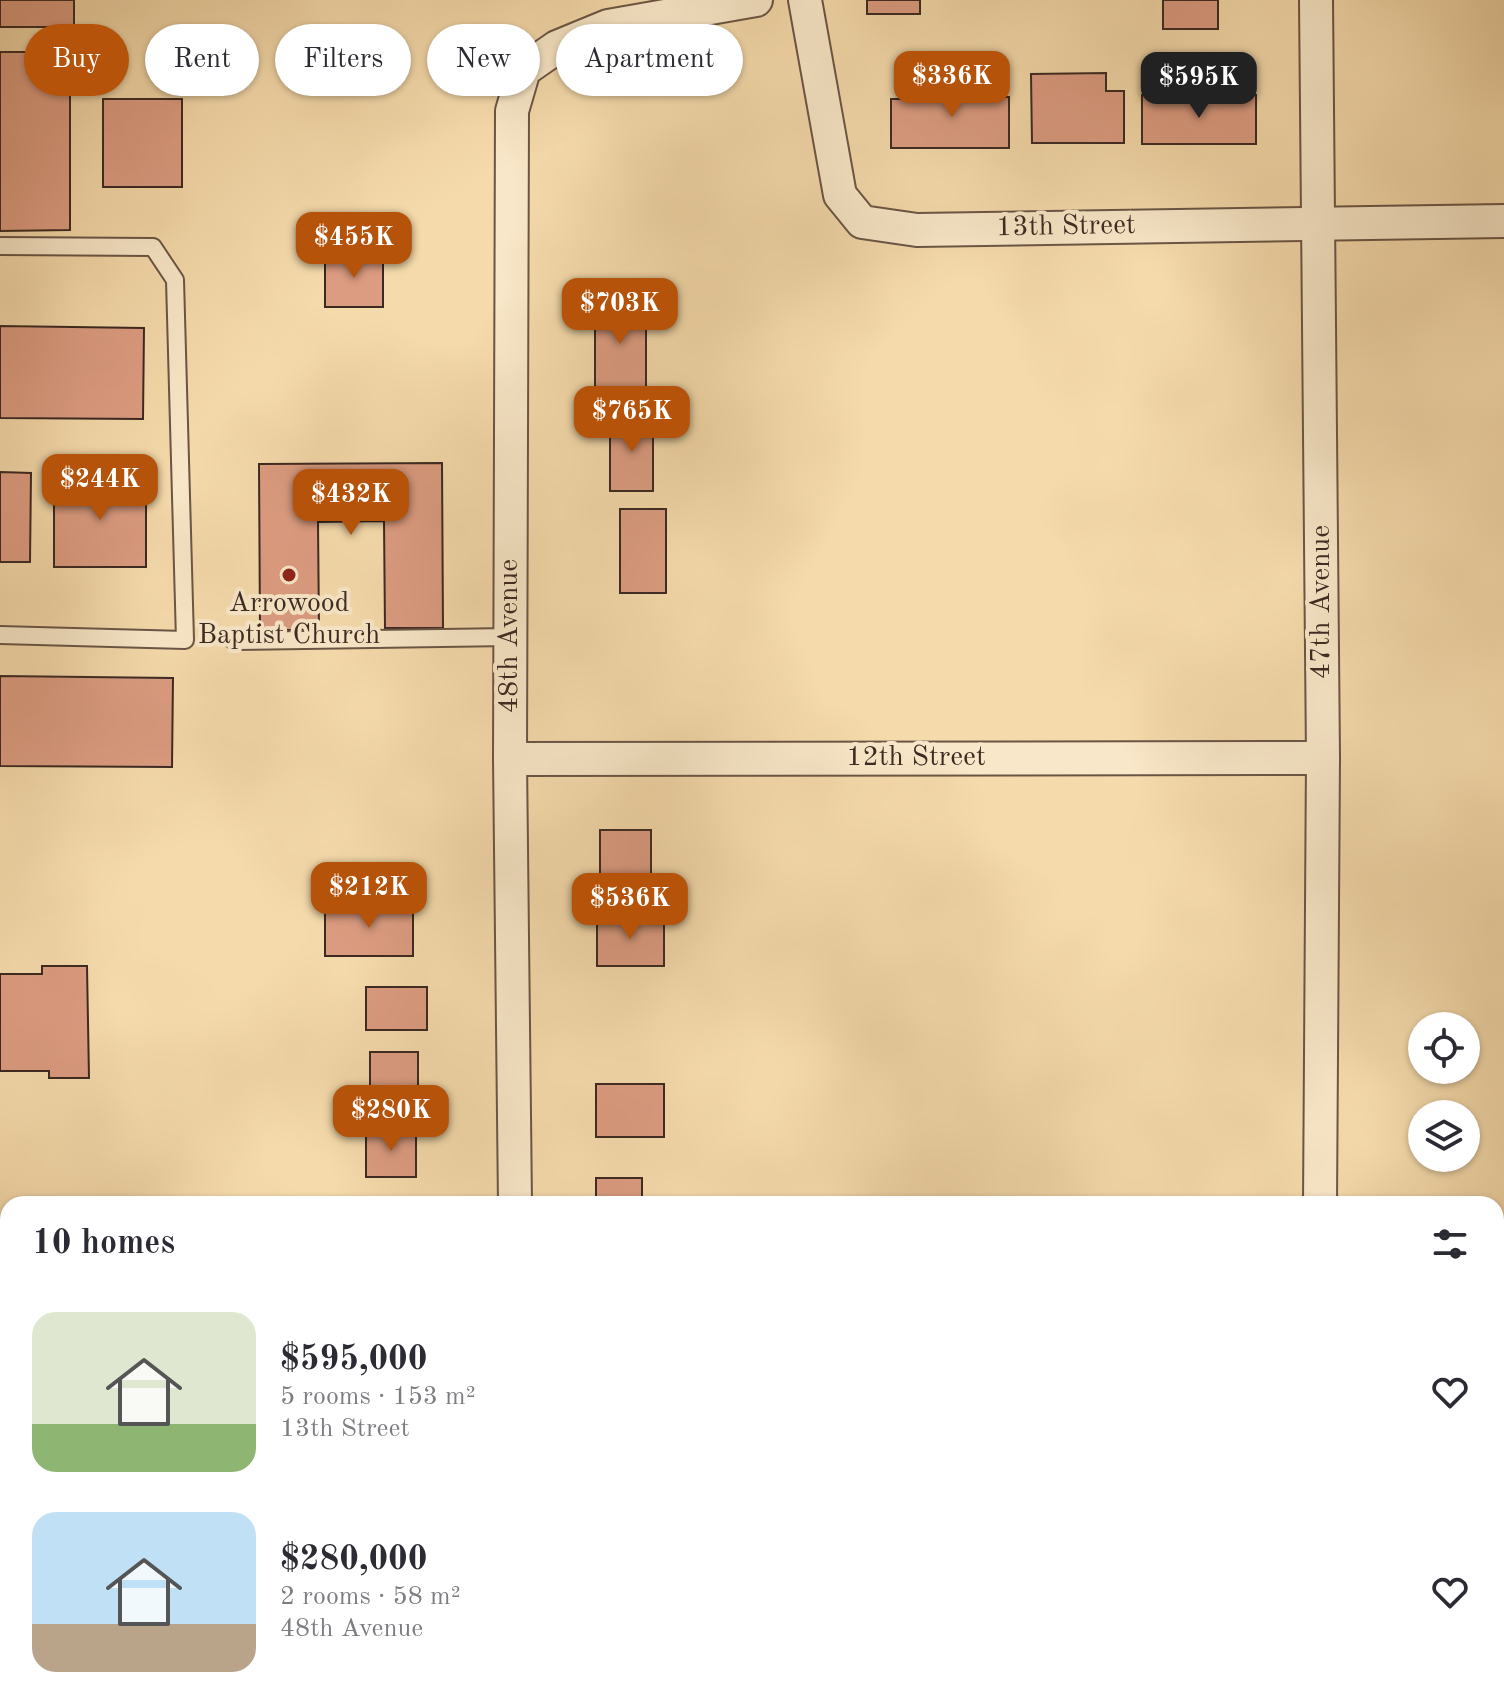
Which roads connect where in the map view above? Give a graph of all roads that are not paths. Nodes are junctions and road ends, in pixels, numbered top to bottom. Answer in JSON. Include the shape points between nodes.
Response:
{"nodes":[{"id":1,"x":756,"y":0,"type":"edge"},
{"id":2,"x":805,"y":0,"type":"edge"},
{"id":3,"x":1316,"y":0,"type":"edge"},
{"id":4,"x":1504,"y":221,"type":"edge"},
{"id":5,"x":1319,"y":223,"type":"junction"},
{"id":6,"x":0,"y":246,"type":"edge"},
{"id":7,"x":0,"y":635,"type":"edge"},
{"id":8,"x":510,"y":637,"type":"junction"},
{"id":9,"x":234,"y":641,"type":"dead end"},
{"id":10,"x":1323,"y":758,"type":"junction"},
{"id":11,"x":510,"y":759,"type":"junction"},
{"id":12,"x":515,"y":1196,"type":"edge"},
{"id":13,"x":1320,"y":1196,"type":"edge"}],
"edges":[{"from":1,"to":8,"type":"street","name":"48th Avenue","via":[[608,26],[557,47],[524,70],[512,111]]},
{"from":2,"to":5,"type":"street","name":"13th Street","via":[[840,195],[862,222],[917,230]]},
{"from":3,"to":5,"type":"street","name":"47th Avenue"},
{"from":4,"to":5,"type":"street","name":"13th Street"},
{"from":5,"to":10,"type":"street","name":"47th Avenue"},
{"from":6,"to":7,"type":"lane","via":[[153,247],[175,280],[185,640]]},
{"from":8,"to":9,"type":"lane"},
{"from":8,"to":11,"type":"street","name":"48th Avenue"},
{"from":10,"to":11,"type":"street","name":"12th Street"},
{"from":10,"to":13,"type":"street","name":"47th Avenue"},
{"from":11,"to":12,"type":"street","name":"48th Avenue"}]}
